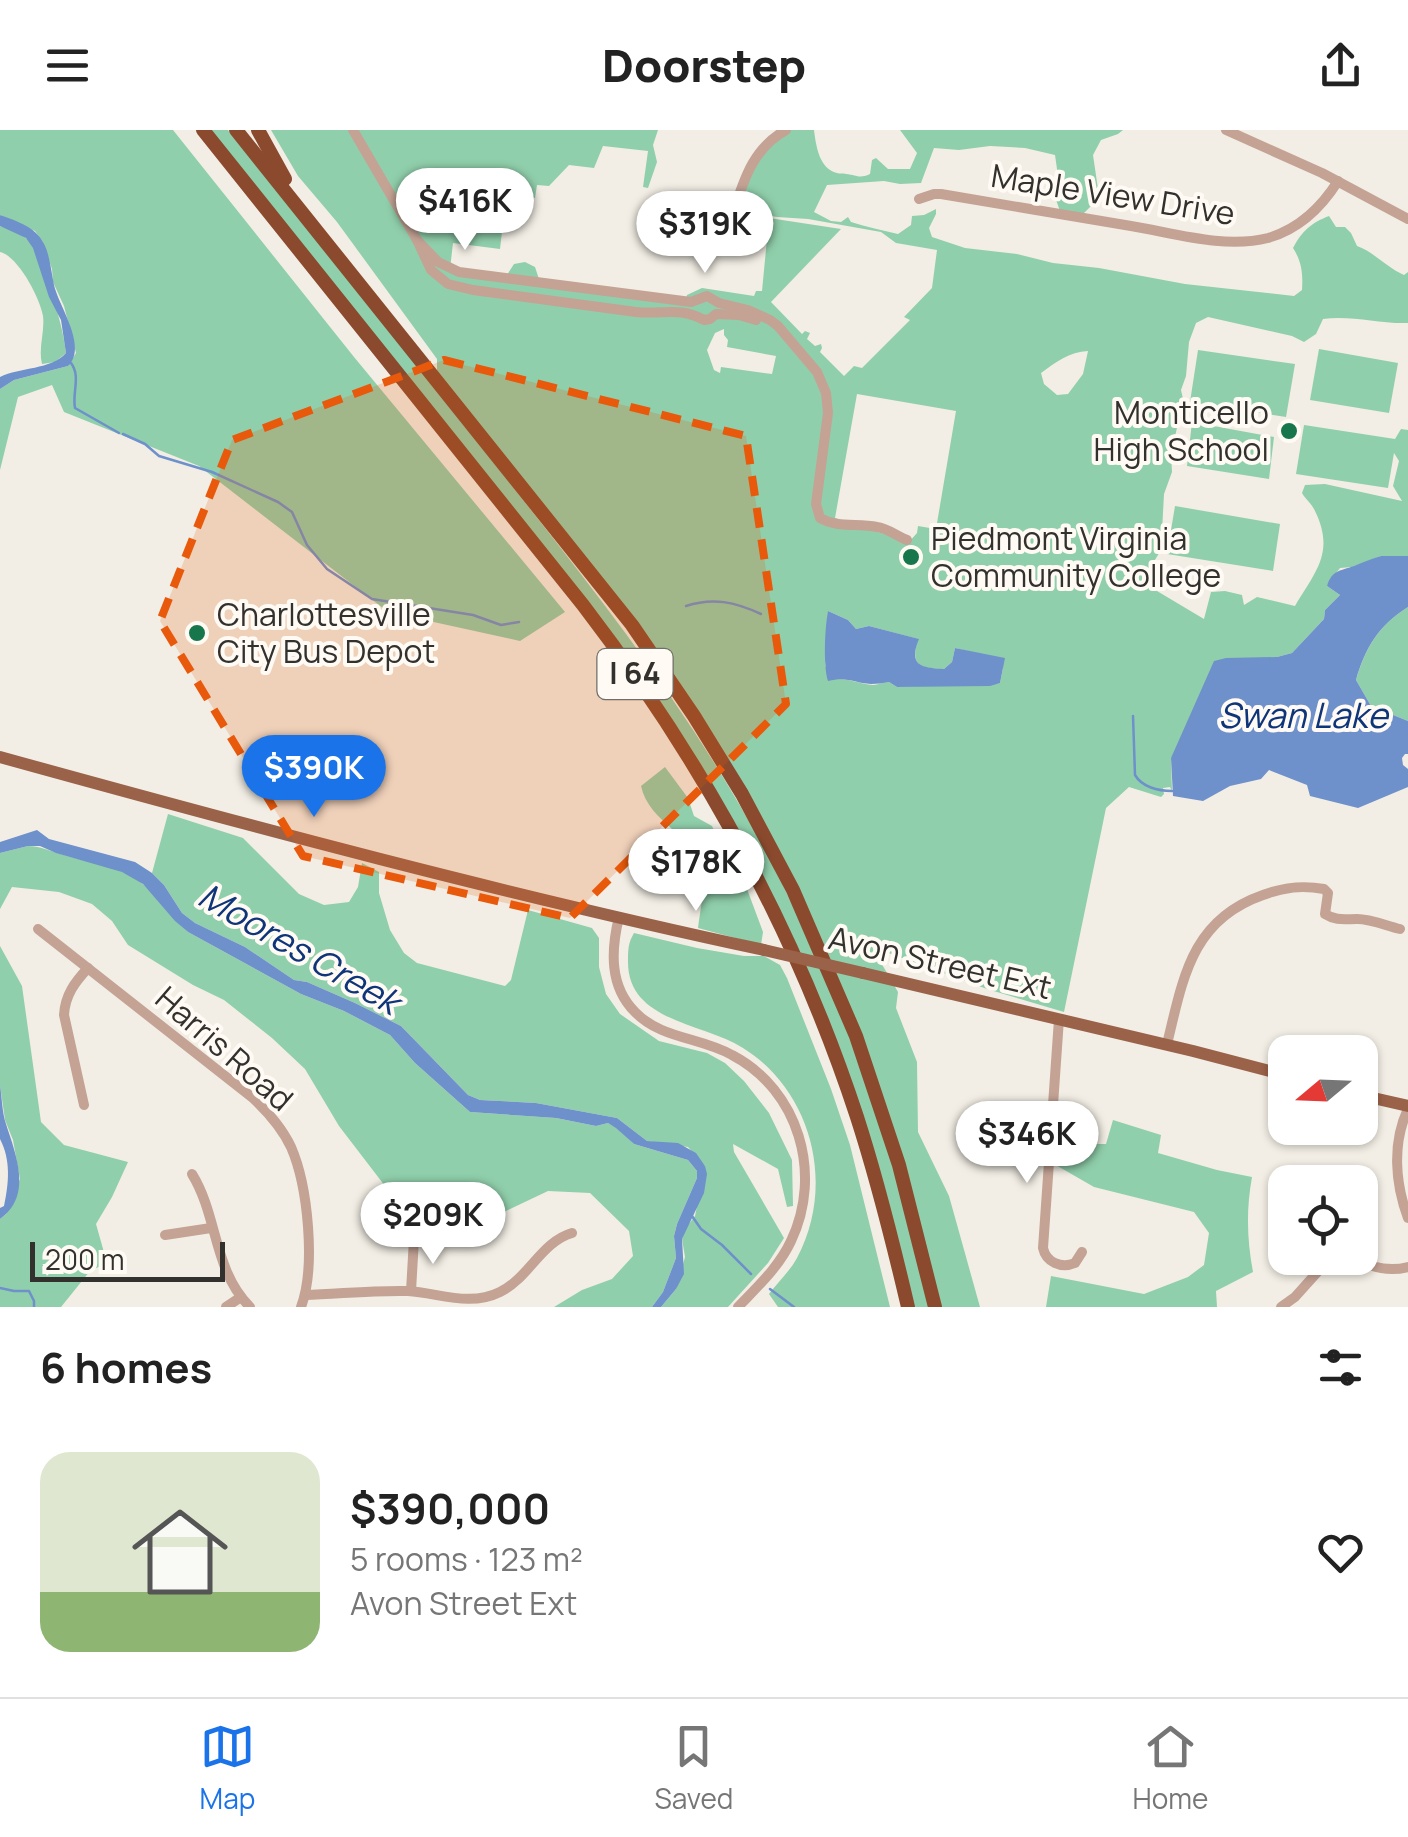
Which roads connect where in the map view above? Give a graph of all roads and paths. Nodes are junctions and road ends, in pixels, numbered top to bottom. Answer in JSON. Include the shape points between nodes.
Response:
{"nodes":[{"id":1,"x":203,"y":130,"type":"edge"},
{"id":2,"x":236,"y":130,"type":"edge"},
{"id":3,"x":258,"y":130,"type":"edge"},
{"id":4,"x":353,"y":130,"type":"edge"},
{"id":5,"x":786,"y":130,"type":"edge"},
{"id":6,"x":1226,"y":130,"type":"edge"},
{"id":7,"x":1338,"y":181,"type":"junction"},
{"id":8,"x":919,"y":200,"type":"dead end"},
{"id":9,"x":735,"y":207,"type":"dead end"},
{"id":10,"x":304,"y":214,"type":"junction"},
{"id":11,"x":1408,"y":218,"type":"edge"},
{"id":12,"x":416,"y":240,"type":"junction"},
{"id":13,"x":622,"y":293,"type":"junction"},
{"id":14,"x":696,"y":301,"type":"junction"},
{"id":15,"x":715,"y":301,"type":"junction"},
{"id":16,"x":620,"y":309,"type":"junction"},
{"id":17,"x":695,"y":314,"type":"junction"},
{"id":18,"x":716,"y":314,"type":"junction"},
{"id":19,"x":784,"y":334,"type":"junction"},
{"id":20,"x":907,"y":540,"type":"dead end"},
{"id":21,"x":0,"y":757,"type":"edge"},
{"id":22,"x":619,"y":918,"type":"junction"},
{"id":23,"x":38,"y":928,"type":"dead end"},
{"id":24,"x":1400,"y":930,"type":"dead end"},
{"id":25,"x":88,"y":968,"type":"junction"},
{"id":26,"x":1059,"y":1019,"type":"junction"},
{"id":27,"x":1167,"y":1044,"type":"junction"},
{"id":28,"x":1268,"y":1071,"type":"edge"},
{"id":29,"x":1378,"y":1100,"type":"edge"},
{"id":30,"x":84,"y":1104,"type":"dead end"},
{"id":31,"x":1408,"y":1107,"type":"edge"},
{"id":32,"x":192,"y":1174,"type":"dead end"},
{"id":33,"x":1408,"y":1218,"type":"edge"},
{"id":34,"x":212,"y":1228,"type":"junction"},
{"id":35,"x":572,"y":1233,"type":"dead end"},
{"id":36,"x":165,"y":1236,"type":"dead end"},
{"id":37,"x":414,"y":1239,"type":"dead end"},
{"id":38,"x":1082,"y":1252,"type":"dead end"},
{"id":39,"x":1378,"y":1267,"type":"edge"},
{"id":40,"x":1408,"y":1267,"type":"edge"},
{"id":41,"x":1315,"y":1275,"type":"edge"},
{"id":42,"x":411,"y":1292,"type":"junction"},
{"id":43,"x":306,"y":1294,"type":"junction"},
{"id":44,"x":240,"y":1296,"type":"junction"},
{"id":45,"x":226,"y":1307,"type":"edge"},
{"id":46,"x":250,"y":1307,"type":"edge"},
{"id":47,"x":301,"y":1307,"type":"edge"},
{"id":48,"x":738,"y":1307,"type":"edge"},
{"id":49,"x":908,"y":1307,"type":"edge"},
{"id":50,"x":935,"y":1307,"type":"edge"},
{"id":51,"x":1282,"y":1307,"type":"edge"}],
"edges":[{"from":1,"to":49,"type":"highway","number":"I 64","via":[[583,605],[692,760],[754,871],[819,1013],[873,1169]]},
{"from":2,"to":10,"type":"highway","number":"I 64"},
{"from":3,"to":10,"type":"highway"},
{"from":4,"to":12,"type":"street"},
{"from":5,"to":9,"type":"street","via":[[757,154]]},
{"from":6,"to":7,"type":"street"},
{"from":7,"to":8,"type":"street","name":"Maple View Drive","via":[[1299,224],[1235,242],[941,194]]},
{"from":7,"to":11,"type":"street"},
{"from":10,"to":50,"type":"highway","number":"I 64","via":[[632,626],[742,794],[800,904],[856,1036],[899,1165]]},
{"from":12,"to":13,"type":"street","via":[[454,271]]},
{"from":12,"to":16,"type":"street","via":[[431,270],[458,288]]},
{"from":13,"to":14,"type":"street"},
{"from":13,"to":16,"type":"street"},
{"from":14,"to":15,"type":"street"},
{"from":14,"to":17,"type":"street"},
{"from":15,"to":18,"type":"street"},
{"from":15,"to":19,"type":"street","via":[[758,314]]},
{"from":16,"to":17,"type":"street"},
{"from":17,"to":18,"type":"street","via":[[704,320]]},
{"from":18,"to":19,"type":"street","via":[[748,317]]},
{"from":19,"to":20,"type":"street","via":[[818,372],[828,400],[817,514],[826,522],[876,526]]},
{"from":21,"to":22,"type":"main road","name":"Avon Street Ext"},
{"from":22,"to":26,"type":"main road","name":"Avon Street Ext","bridge":true},
{"from":22,"to":48,"type":"street","via":[[613,961],[627,1003],[657,1029],[720,1048],[753,1068],[779,1095],[800,1138],[805,1178],[796,1230],[781,1260]]},
{"from":23,"to":25,"type":"street","name":"Harris Road"},
{"from":24,"to":27,"type":"street","via":[[1326,916],[1328,894],[1310,886],[1248,900],[1199,942]]},
{"from":25,"to":30,"type":"street","via":[[72,987],[64,1015]]},
{"from":25,"to":43,"type":"street","name":"Harris Road","via":[[253,1098],[281,1129],[302,1191],[310,1254]]},
{"from":26,"to":27,"type":"main road","name":"Avon Street Ext"},
{"from":26,"to":38,"type":"street","via":[[1043,1248],[1063,1266],[1075,1264]]},
{"from":27,"to":28,"type":"main road","name":"Avon Street Ext"},
{"from":29,"to":31,"type":"main road"},
{"from":31,"to":33,"type":"street","via":[[1397,1164]]},
{"from":32,"to":34,"type":"street"},
{"from":34,"to":36,"type":"street"},
{"from":34,"to":44,"type":"street"},
{"from":35,"to":42,"type":"street","via":[[553,1242],[517,1281],[486,1298]]},
{"from":37,"to":42,"type":"street"},
{"from":39,"to":40,"type":"street"},
{"from":41,"to":51,"type":"street"},
{"from":42,"to":43,"type":"street"},
{"from":43,"to":47,"type":"street","name":"Harris Road"},
{"from":44,"to":45,"type":"street"},
{"from":44,"to":46,"type":"street"}]}
